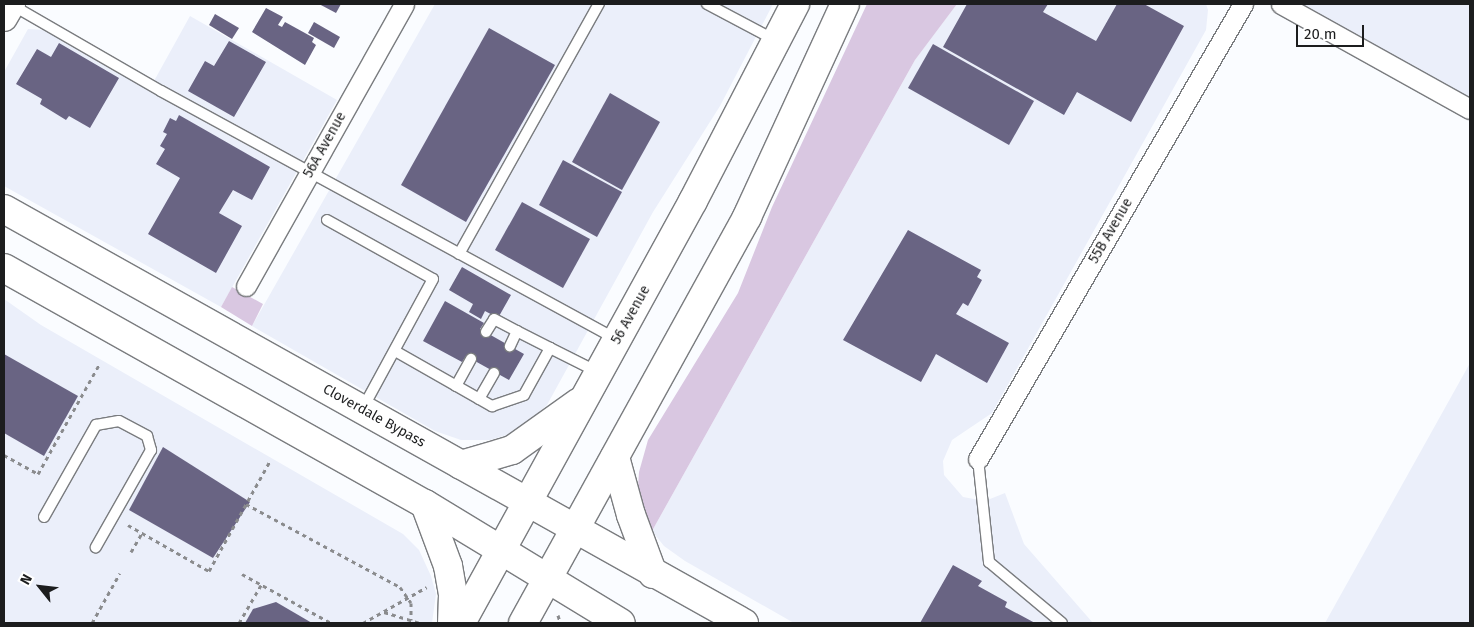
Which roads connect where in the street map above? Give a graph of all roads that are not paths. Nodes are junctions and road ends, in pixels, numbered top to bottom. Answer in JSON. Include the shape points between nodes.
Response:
{"nodes":[{"id":1,"x":12,"y":4,"type":"edge"},
{"id":2,"x":404,"y":4,"type":"edge"},
{"id":3,"x":599,"y":4,"type":"edge"},
{"id":4,"x":707,"y":4,"type":"edge"},
{"id":5,"x":795,"y":4,"type":"edge"},
{"id":6,"x":845,"y":4,"type":"edge"},
{"id":7,"x":1244,"y":4,"type":"edge"},
{"id":8,"x":1282,"y":4,"type":"edge"},
{"id":9,"x":4,"y":18,"type":"edge"},
{"id":10,"x":776,"y":41,"type":"junction"},
{"id":11,"x":1470,"y":109,"type":"edge"},
{"id":12,"x":309,"y":172,"type":"junction"},
{"id":13,"x":4,"y":209,"type":"edge"},
{"id":14,"x":327,"y":220,"type":"dead end"},
{"id":15,"x":459,"y":254,"type":"junction"},
{"id":16,"x":4,"y":268,"type":"edge"},
{"id":17,"x":246,"y":286,"type":"dead end"},
{"id":18,"x":517,"y":331,"type":"junction"},
{"id":19,"x":486,"y":332,"type":"dead end"},
{"id":20,"x":617,"y":340,"type":"junction"},
{"id":21,"x":510,"y":346,"type":"dead end"},
{"id":22,"x":550,"y":348,"type":"junction"},
{"id":23,"x":395,"y":351,"type":"junction"},
{"id":24,"x":471,"y":359,"type":"dead end"},
{"id":25,"x":494,"y":373,"type":"dead end"},
{"id":26,"x":599,"y":373,"type":"junction"},
{"id":27,"x":456,"y":386,"type":"junction"},
{"id":28,"x":586,"y":398,"type":"junction"},
{"id":29,"x":479,"y":399,"type":"junction"},
{"id":30,"x":362,"y":409,"type":"junction"},
{"id":31,"x":615,"y":456,"type":"junction"},
{"id":32,"x":978,"y":459,"type":"joint"},
{"id":33,"x":461,"y":464,"type":"junction"},
{"id":34,"x":528,"y":503,"type":"junction"},
{"id":35,"x":424,"y":504,"type":"junction"},
{"id":36,"x":44,"y":517,"type":"dead end"},
{"id":37,"x":574,"y":529,"type":"junction"},
{"id":38,"x":96,"y":547,"type":"dead end"},
{"id":39,"x":502,"y":552,"type":"junction"},
{"id":40,"x":653,"y":574,"type":"junction"},
{"id":41,"x":546,"y":578,"type":"junction"},
{"id":42,"x":452,"y":623,"type":"edge"},
{"id":43,"x":461,"y":623,"type":"edge"},
{"id":44,"x":523,"y":623,"type":"edge"},
{"id":45,"x":620,"y":623,"type":"edge"},
{"id":46,"x":744,"y":623,"type":"edge"},
{"id":47,"x":1062,"y":623,"type":"edge"}],
"edges":[{"from":1,"to":9,"type":"street"},
{"from":1,"to":12,"type":"lane"},
{"from":2,"to":12,"type":"street","name":"56A Avenue"},
{"from":3,"to":15,"type":"lane"},
{"from":4,"to":10,"type":"lane"},
{"from":5,"to":10,"type":"highway","name":"56 Avenue"},
{"from":6,"to":31,"type":"highway","via":[[747,217]]},
{"from":7,"to":32,"type":"street","name":"55B Avenue"},
{"from":8,"to":11,"type":"street"},
{"from":10,"to":20,"type":"highway","name":"56 Avenue"},
{"from":12,"to":15,"type":"lane"},
{"from":12,"to":17,"type":"street","name":"56A Avenue"},
{"from":13,"to":30,"type":"highway","name":"Cloverdale Bypass"},
{"from":14,"to":23,"type":"lane","via":[[434,279]]},
{"from":15,"to":20,"type":"lane"},
{"from":16,"to":35,"type":"highway"},
{"from":18,"to":19,"type":"lane","via":[[494,319]]},
{"from":18,"to":21,"type":"lane"},
{"from":18,"to":22,"type":"lane"},
{"from":20,"to":26,"type":"highway","name":"56 Avenue"},
{"from":22,"to":26,"type":"lane"},
{"from":22,"to":29,"type":"lane","via":[[524,396],[492,406]]},
{"from":23,"to":27,"type":"lane"},
{"from":23,"to":30,"type":"lane"},
{"from":24,"to":27,"type":"lane"},
{"from":25,"to":29,"type":"lane"},
{"from":26,"to":28,"type":"highway","name":"56 Avenue"},
{"from":27,"to":29,"type":"lane"},
{"from":28,"to":33,"type":"highway","via":[[512,450]]},
{"from":28,"to":34,"type":"highway","name":"56 Avenue"},
{"from":30,"to":33,"type":"highway","name":"Cloverdale Bypass"},
{"from":31,"to":37,"type":"highway"},
{"from":31,"to":40,"type":"highway","via":[[631,515]]},
{"from":32,"to":47,"type":"lane","via":[[990,562]]},
{"from":33,"to":34,"type":"highway","name":"Cloverdale Bypass"},
{"from":34,"to":37,"type":"highway","name":"Cloverdale Bypass"},
{"from":34,"to":39,"type":"highway","name":"56 Avenue"},
{"from":35,"to":39,"type":"highway"},
{"from":35,"to":42,"type":"highway","via":[[448,566],[453,596]]},
{"from":36,"to":38,"type":"lane","via":[[96,425],[119,421],[147,436],[151,450]]},
{"from":37,"to":40,"type":"highway","name":"Cloverdale Bypass"},
{"from":37,"to":41,"type":"highway"},
{"from":39,"to":41,"type":"highway"},
{"from":39,"to":43,"type":"highway","name":"56 Avenue"},
{"from":40,"to":46,"type":"highway","name":"Cloverdale Bypass"},
{"from":41,"to":44,"type":"highway"},
{"from":41,"to":45,"type":"highway"}]}
